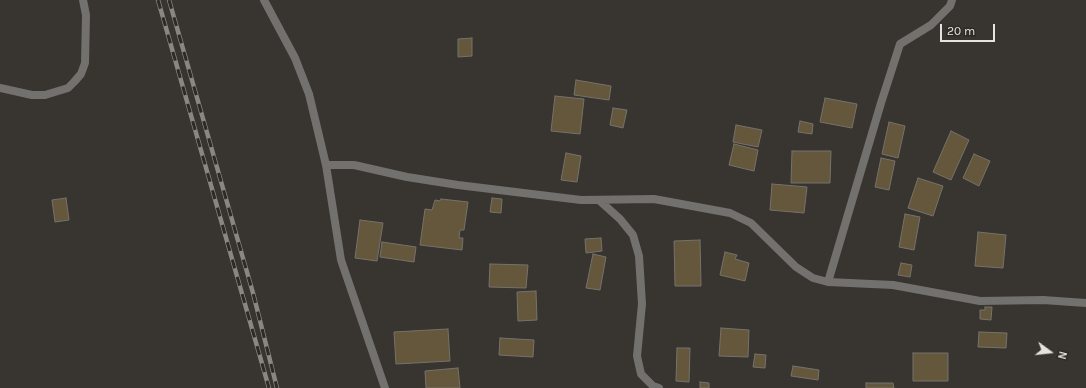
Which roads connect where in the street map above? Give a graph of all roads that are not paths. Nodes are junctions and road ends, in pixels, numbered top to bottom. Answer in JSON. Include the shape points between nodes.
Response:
{"nodes":[{"id":1,"x":83,"y":0,"type":"edge"},
{"id":2,"x":264,"y":0,"type":"edge"},
{"id":3,"x":952,"y":0,"type":"edge"},
{"id":4,"x":0,"y":88,"type":"edge"},
{"id":5,"x":326,"y":165,"type":"junction"},
{"id":6,"x":600,"y":201,"type":"junction"},
{"id":7,"x":828,"y":282,"type":"junction"},
{"id":8,"x":1086,"y":303,"type":"edge"},
{"id":9,"x":385,"y":388,"type":"edge"},
{"id":10,"x":660,"y":388,"type":"edge"}],
"edges":[{"from":1,"to":4,"type":"street","via":[[86,15],[85,63],[81,74],[74,82],[68,88],[45,95]]},
{"from":2,"to":5,"type":"street","via":[[304,80]]},
{"from":3,"to":7,"type":"street","via":[[950,6],[931,25],[900,44]]},
{"from":5,"to":6,"type":"street","via":[[354,165],[458,185]]},
{"from":5,"to":9,"type":"street","via":[[341,260]]},
{"from":6,"to":7,"type":"street","via":[[654,199],[740,216],[751,223],[796,266],[813,278]]},
{"from":6,"to":10,"type":"street","via":[[633,235],[639,256],[642,304],[637,356],[641,374],[653,386]]},
{"from":7,"to":8,"type":"street","via":[[893,285],[980,301],[1036,300]]}]}
